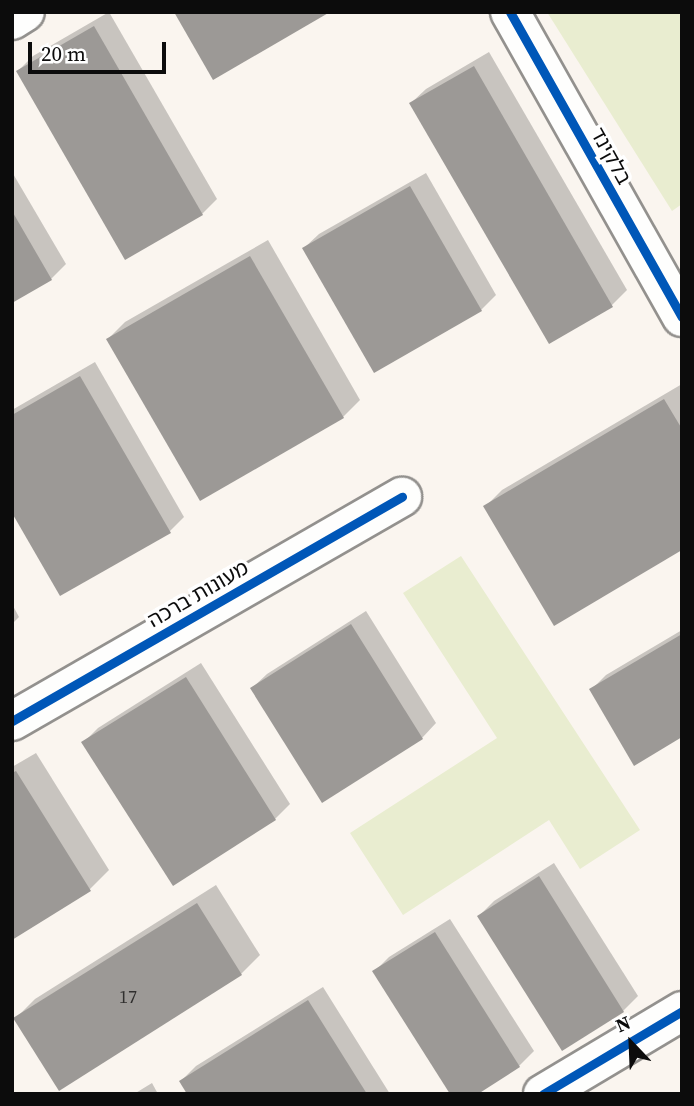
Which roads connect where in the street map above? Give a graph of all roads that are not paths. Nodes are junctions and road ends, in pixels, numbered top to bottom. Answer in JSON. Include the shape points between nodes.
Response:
{"nodes":[{"id":1,"x":25,"y":12,"type":"edge"},
{"id":2,"x":510,"y":12,"type":"edge"},
{"id":3,"x":12,"y":20,"type":"edge"},
{"id":4,"x":682,"y":317,"type":"edge"},
{"id":5,"x":402,"y":497,"type":"dead end"},
{"id":6,"x":12,"y":721,"type":"edge"},
{"id":7,"x":682,"y":1011,"type":"edge"},
{"id":8,"x":543,"y":1094,"type":"edge"}],
"edges":[{"from":1,"to":3,"type":"street"},
{"from":2,"to":4,"type":"street","name":"בלקינד"},
{"from":5,"to":6,"type":"street","name":"מעונות ברכה"},
{"from":7,"to":8,"type":"street"}]}
